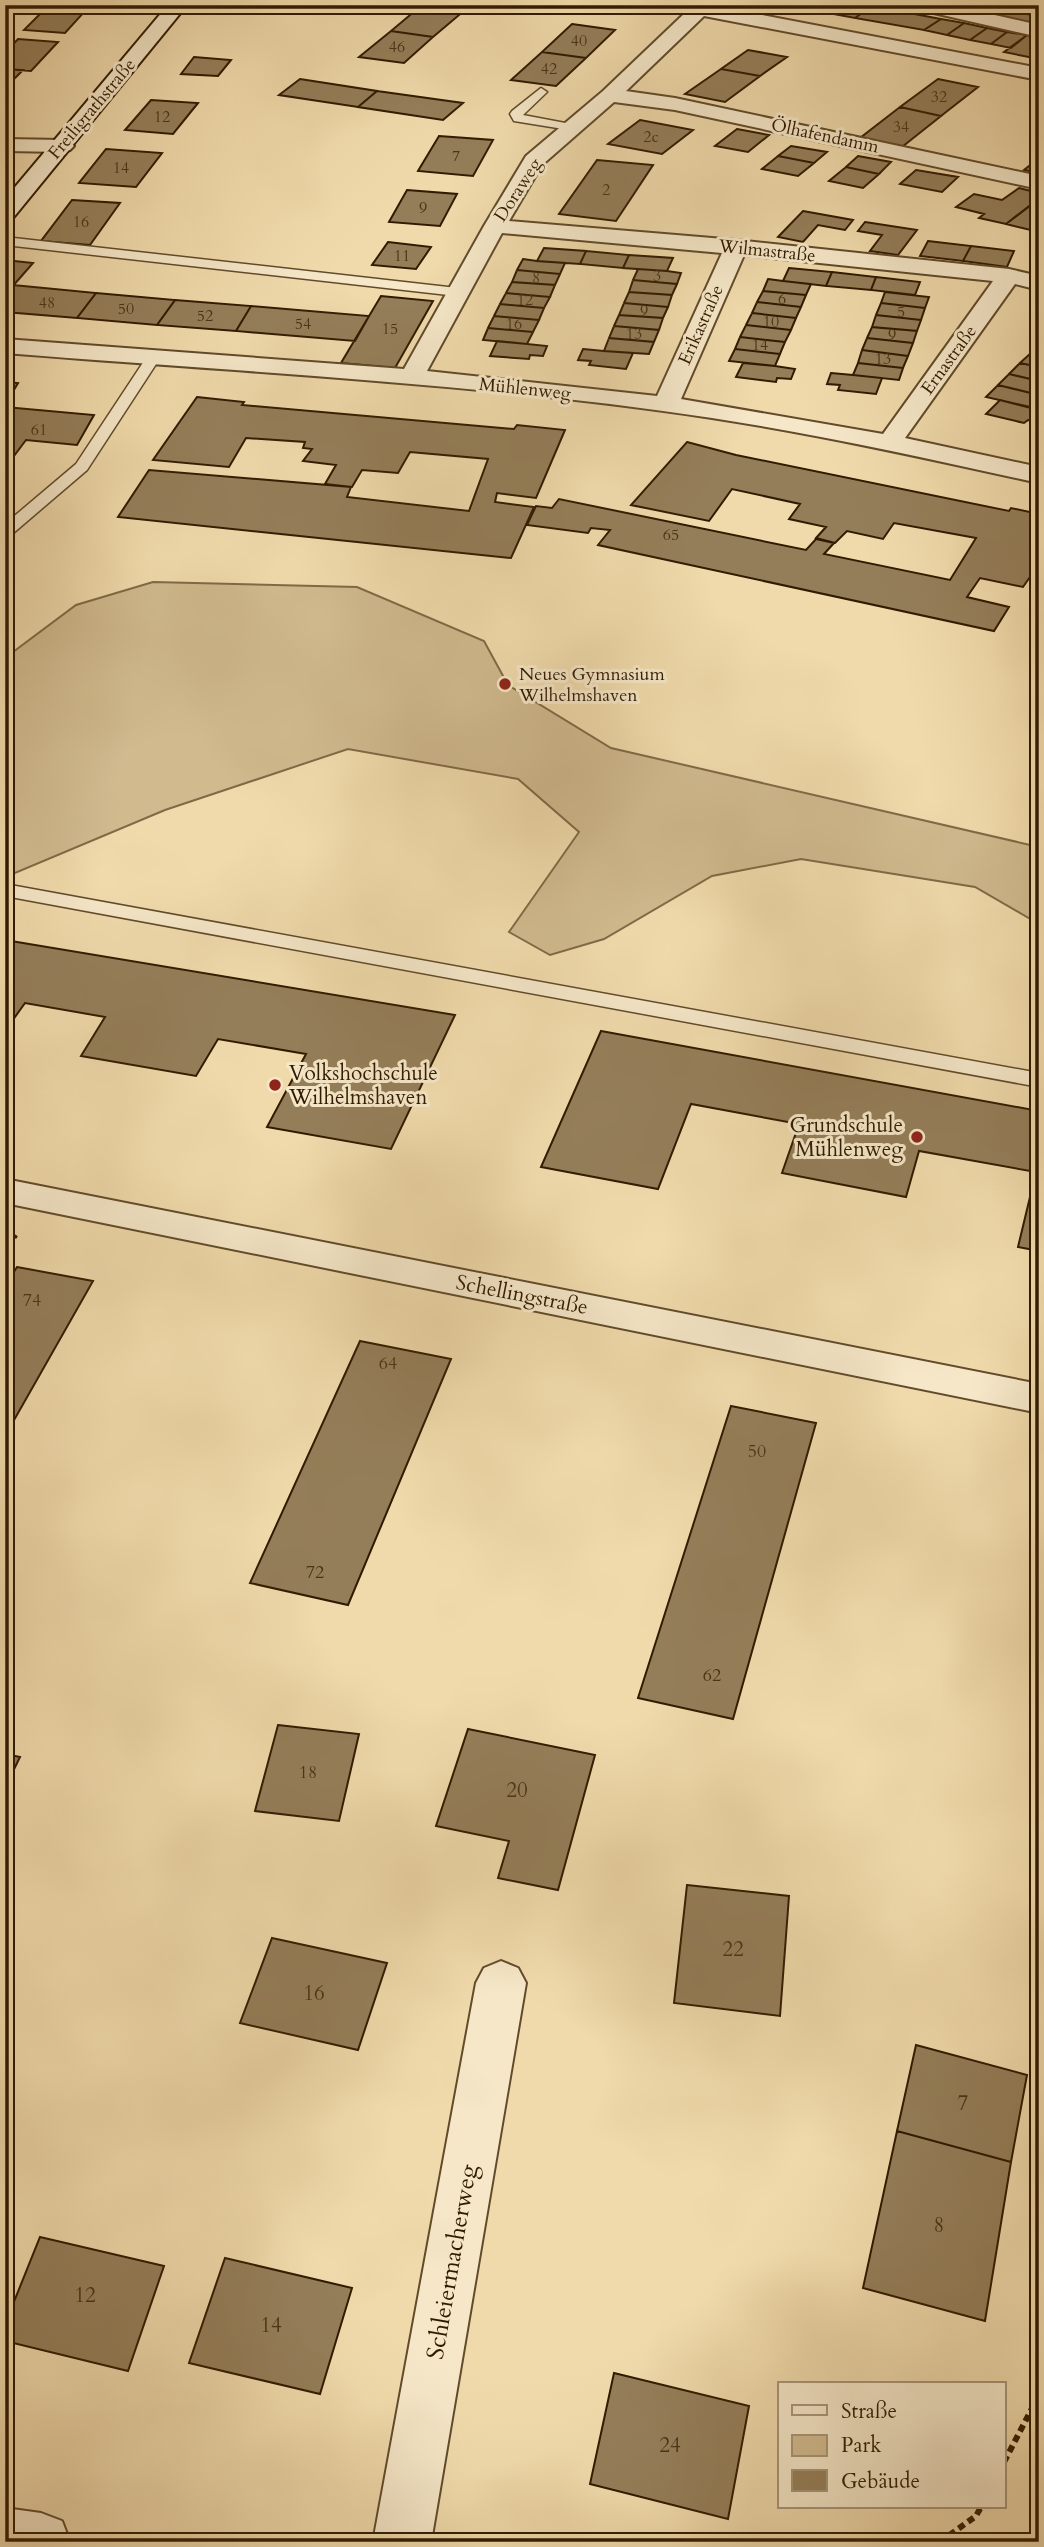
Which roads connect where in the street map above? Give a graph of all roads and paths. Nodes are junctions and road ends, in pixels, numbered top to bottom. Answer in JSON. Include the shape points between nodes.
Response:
{"nodes":[{"id":1,"x":178,"y":5,"type":"edge"},
{"id":2,"x":923,"y":5,"type":"edge"},
{"id":3,"x":690,"y":7,"type":"edge"},
{"id":4,"x":1039,"y":31,"type":"edge"},
{"id":5,"x":1039,"y":74,"type":"edge"},
{"id":6,"x":541,"y":92,"type":"dead end"},
{"id":7,"x":610,"y":95,"type":"junction"},
{"id":8,"x":572,"y":128,"type":"junction"},
{"id":9,"x":5,"y":145,"type":"edge"},
{"id":10,"x":63,"y":146,"type":"junction"},
{"id":11,"x":1039,"y":183,"type":"edge"},
{"id":12,"x":5,"y":213,"type":"edge"},
{"id":13,"x":495,"y":226,"type":"junction"},
{"id":14,"x":5,"y":241,"type":"edge"},
{"id":15,"x":736,"y":247,"type":"junction"},
{"id":16,"x":1009,"y":276,"type":"junction"},
{"id":17,"x":1039,"y":283,"type":"edge"},
{"id":18,"x":457,"y":292,"type":"junction"},
{"id":19,"x":5,"y":346,"type":"edge"},
{"id":20,"x":153,"y":358,"type":"junction"},
{"id":21,"x":411,"y":378,"type":"junction"},
{"id":22,"x":666,"y":404,"type":"junction"},
{"id":23,"x":889,"y":443,"type":"junction"},
{"id":24,"x":1039,"y":475,"type":"edge"},
{"id":25,"x":5,"y":532,"type":"edge"},
{"id":26,"x":5,"y":890,"type":"edge"},
{"id":27,"x":1039,"y":1080,"type":"edge"},
{"id":28,"x":5,"y":1192,"type":"edge"},
{"id":29,"x":1039,"y":1399,"type":"edge"},
{"id":30,"x":501,"y":1983,"type":"dead end"},
{"id":31,"x":1039,"y":2395,"type":"edge"},
{"id":32,"x":1006,"y":2458,"type":"edge"},
{"id":33,"x":980,"y":2508,"type":"edge"},
{"id":34,"x":5,"y":2537,"type":"edge"},
{"id":35,"x":41,"y":2542,"type":"edge"},
{"id":36,"x":402,"y":2542,"type":"edge"},
{"id":37,"x":940,"y":2542,"type":"edge"}],
"edges":[{"from":1,"to":10,"type":"street","name":"Freiligrathstraße"},
{"from":2,"to":4,"type":"street"},
{"from":3,"to":5,"type":"street"},
{"from":3,"to":7,"type":"street","name":"Doraweg"},
{"from":6,"to":8,"type":"lane","via":[[517,118]]},
{"from":7,"to":8,"type":"street","name":"Doraweg"},
{"from":7,"to":11,"type":"street","name":"Ölhafendamm","via":[[675,104]]},
{"from":8,"to":13,"type":"street","name":"Doraweg","via":[[534,160]]},
{"from":9,"to":10,"type":"street"},
{"from":10,"to":12,"type":"street","name":"Freiligrathstraße"},
{"from":13,"to":15,"type":"street","name":"Wilmastraße"},
{"from":13,"to":18,"type":"street","name":"Doraweg"},
{"from":14,"to":18,"type":"lane"},
{"from":15,"to":16,"type":"street","name":"Wilmastraße"},
{"from":15,"to":22,"type":"street","name":"Erikastraße"},
{"from":16,"to":17,"type":"street","name":"Wilmastraße"},
{"from":16,"to":23,"type":"street","name":"Ernastraße"},
{"from":18,"to":21,"type":"street","name":"Doraweg"},
{"from":19,"to":20,"type":"street","name":"Mühlenweg"},
{"from":20,"to":21,"type":"street","name":"Mühlenweg"},
{"from":20,"to":25,"type":"lane","via":[[82,467]]},
{"from":21,"to":22,"type":"street","name":"Mühlenweg"},
{"from":22,"to":23,"type":"street","name":"Mühlenweg"},
{"from":23,"to":24,"type":"street","name":"Mühlenweg"},
{"from":26,"to":27,"type":"lane"},
{"from":28,"to":29,"type":"street","name":"Schellingstraße"},
{"from":30,"to":36,"type":"street","name":"Schleiermacherweg"},
{"from":31,"to":32,"type":"path"},
{"from":33,"to":37,"type":"path"},
{"from":34,"to":35,"type":"street"}]}
